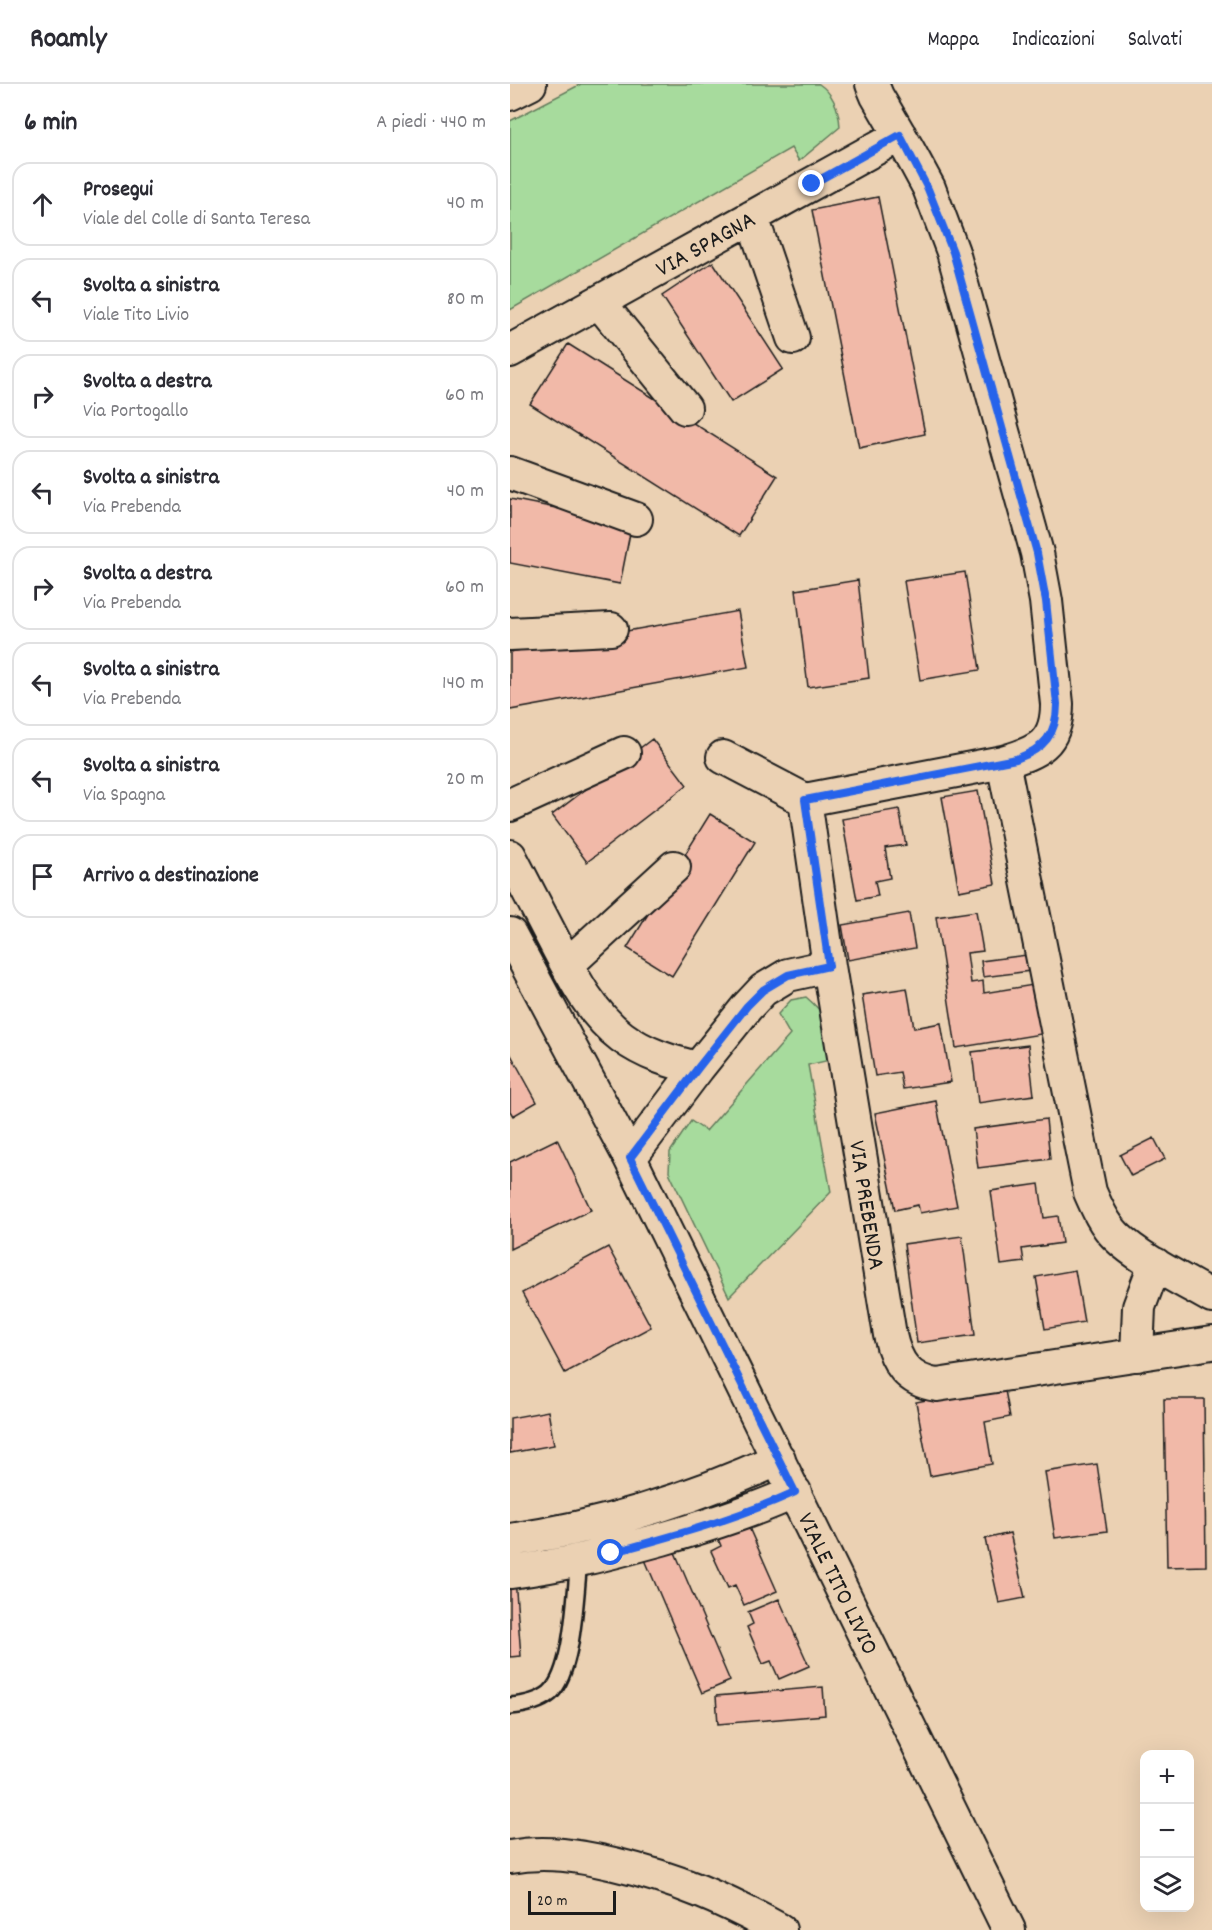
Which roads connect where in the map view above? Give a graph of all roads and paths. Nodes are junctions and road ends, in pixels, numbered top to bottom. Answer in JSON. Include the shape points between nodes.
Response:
{"nodes":[{"id":1,"x":530,"y":84,"type":"edge"},
{"id":2,"x":871,"y":88,"type":"edge"},
{"id":3,"x":510,"y":94,"type":"edge"},
{"id":4,"x":900,"y":135,"type":"junction"},
{"id":5,"x":752,"y":217,"type":"junction"},
{"id":6,"x":599,"y":302,"type":"junction"},
{"id":7,"x":793,"y":338,"type":"dead end"},
{"id":8,"x":510,"y":351,"type":"edge"},
{"id":9,"x":685,"y":408,"type":"dead end"},
{"id":10,"x":510,"y":473,"type":"edge"},
{"id":11,"x":636,"y":519,"type":"dead end"},
{"id":12,"x":611,"y":629,"type":"dead end"},
{"id":13,"x":510,"y":634,"type":"edge"},
{"id":14,"x":624,"y":753,"type":"dead end"},
{"id":15,"x":723,"y":757,"type":"dead end"},
{"id":16,"x":1003,"y":762,"type":"junction"},
{"id":17,"x":805,"y":800,"type":"junction"},
{"id":18,"x":510,"y":805,"type":"edge"},
{"id":19,"x":510,"y":856,"type":"edge"},
{"id":20,"x":674,"y":867,"type":"dead end"},
{"id":21,"x":510,"y":934,"type":"edge"},
{"id":22,"x":567,"y":965,"type":"junction"},
{"id":23,"x":829,"y":966,"type":"junction"},
{"id":24,"x":698,"y":1068,"type":"junction"},
{"id":25,"x":630,"y":1158,"type":"junction"},
{"id":26,"x":1155,"y":1264,"type":"junction"},
{"id":27,"x":1212,"y":1297,"type":"edge"},
{"id":28,"x":1212,"y":1343,"type":"edge"},
{"id":29,"x":1137,"y":1354,"type":"junction"},
{"id":30,"x":779,"y":1459,"type":"junction"},
{"id":31,"x":795,"y":1492,"type":"junction"},
{"id":32,"x":510,"y":1540,"type":"edge"},
{"id":33,"x":579,"y":1561,"type":"junction"},
{"id":34,"x":510,"y":1572,"type":"edge"},
{"id":35,"x":510,"y":1706,"type":"edge"},
{"id":36,"x":510,"y":1857,"type":"edge"},
{"id":37,"x":1003,"y":1925,"type":"edge"},
{"id":38,"x":780,"y":1930,"type":"edge"}],
"edges":[{"from":1,"to":3,"type":"street"},
{"from":2,"to":4,"type":"street"},
{"from":4,"to":5,"type":"street","name":"VIA SPAGNA"},
{"from":4,"to":16,"type":"street","via":[[928,189],[953,252],[1041,572],[1056,721],[1042,746],[1028,755]]},
{"from":5,"to":6,"type":"street","name":"VIA SPAGNA"},
{"from":5,"to":7,"type":"street"},
{"from":6,"to":8,"type":"street","name":"VIA SPAGNA"},
{"from":6,"to":9,"type":"street"},
{"from":10,"to":11,"type":"street"},
{"from":12,"to":13,"type":"street"},
{"from":14,"to":18,"type":"street"},
{"from":15,"to":17,"type":"street"},
{"from":16,"to":17,"type":"street"},
{"from":16,"to":26,"type":"street","via":[[1090,1192],[1102,1218],[1118,1238]]},
{"from":17,"to":23,"type":"street","name":"VIA PREBENDA"},
{"from":19,"to":22,"type":"street"},
{"from":20,"to":22,"type":"street"},
{"from":21,"to":25,"type":"street","name":"VIALE TITO LIVIO"},
{"from":22,"to":24,"type":"street","via":[[596,1011],[623,1038],[661,1059]]},
{"from":23,"to":24,"type":"street","via":[[788,975],[763,990]]},
{"from":23,"to":29,"type":"street","name":"VIA PREBENDA","via":[[890,1335],[903,1368],[918,1381],[937,1385]]},
{"from":24,"to":25,"type":"street"},
{"from":25,"to":30,"type":"street","name":"VIALE TITO LIVIO"},
{"from":26,"to":27,"type":"street"},
{"from":26,"to":29,"type":"street","via":[[1139,1306]]},
{"from":28,"to":29,"type":"street","name":"VIA PREBENDA"},
{"from":30,"to":31,"type":"street","name":"VIALE TITO LIVIO"},
{"from":30,"to":32,"type":"street","via":[[730,1480],[620,1516]]},
{"from":31,"to":33,"type":"street","via":[[690,1531]]},
{"from":31,"to":37,"type":"street","name":"VIALE TITO LIVIO"},
{"from":33,"to":34,"type":"street"},
{"from":33,"to":35,"type":"lane","via":[[569,1651],[559,1680],[542,1698]]},
{"from":36,"to":38,"type":"street","via":[[567,1855],[661,1876],[712,1895]]}]}
